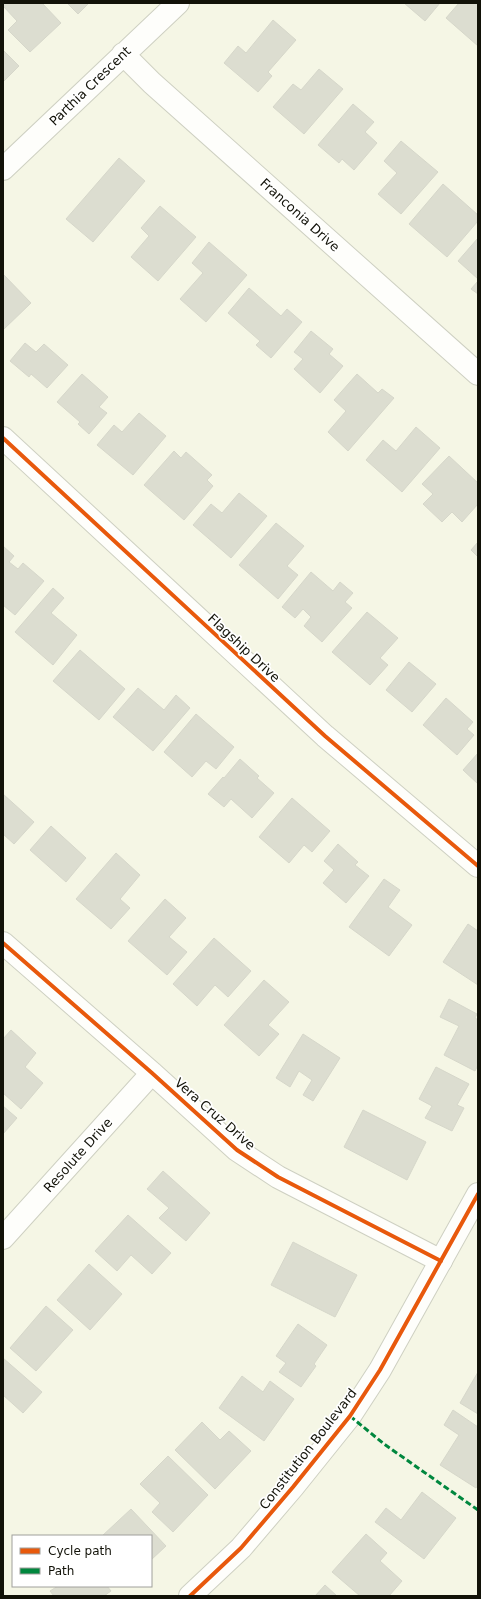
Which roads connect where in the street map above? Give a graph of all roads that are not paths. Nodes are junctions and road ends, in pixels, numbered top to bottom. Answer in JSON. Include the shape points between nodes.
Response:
{"nodes":[{"id":1,"x":178,"y":3,"type":"edge"},
{"id":2,"x":123,"y":54,"type":"junction"},
{"id":3,"x":3,"y":169,"type":"edge"},
{"id":4,"x":478,"y":374,"type":"edge"},
{"id":5,"x":3,"y":438,"type":"edge"},
{"id":6,"x":478,"y":866,"type":"edge"},
{"id":7,"x":3,"y":943,"type":"edge"},
{"id":8,"x":152,"y":1073,"type":"junction"},
{"id":9,"x":478,"y":1194,"type":"edge"},
{"id":10,"x":3,"y":1238,"type":"edge"},
{"id":11,"x":441,"y":1261,"type":"junction"},
{"id":12,"x":190,"y":1596,"type":"edge"}],
"edges":[{"from":1,"to":2,"type":"street","name":"Parthia Crescent"},
{"from":2,"to":3,"type":"street","name":"Parthia Crescent"},
{"from":2,"to":4,"type":"street","name":"Franconia Drive","via":[[152,83]]},
{"from":5,"to":6,"type":"street","name":"Flagship Drive","via":[[325,736]]},
{"from":7,"to":8,"type":"street","name":"Vera Cruz Drive"},
{"from":8,"to":10,"type":"street","name":"Resolute Drive"},
{"from":8,"to":11,"type":"street","name":"Vera Cruz Drive","via":[[237,1150],[278,1177]]},
{"from":9,"to":11,"type":"street","name":"Constitution Boulevard"},
{"from":11,"to":12,"type":"street","name":"Constitution Boulevard","via":[[380,1370],[350,1416],[241,1548]]}]}
